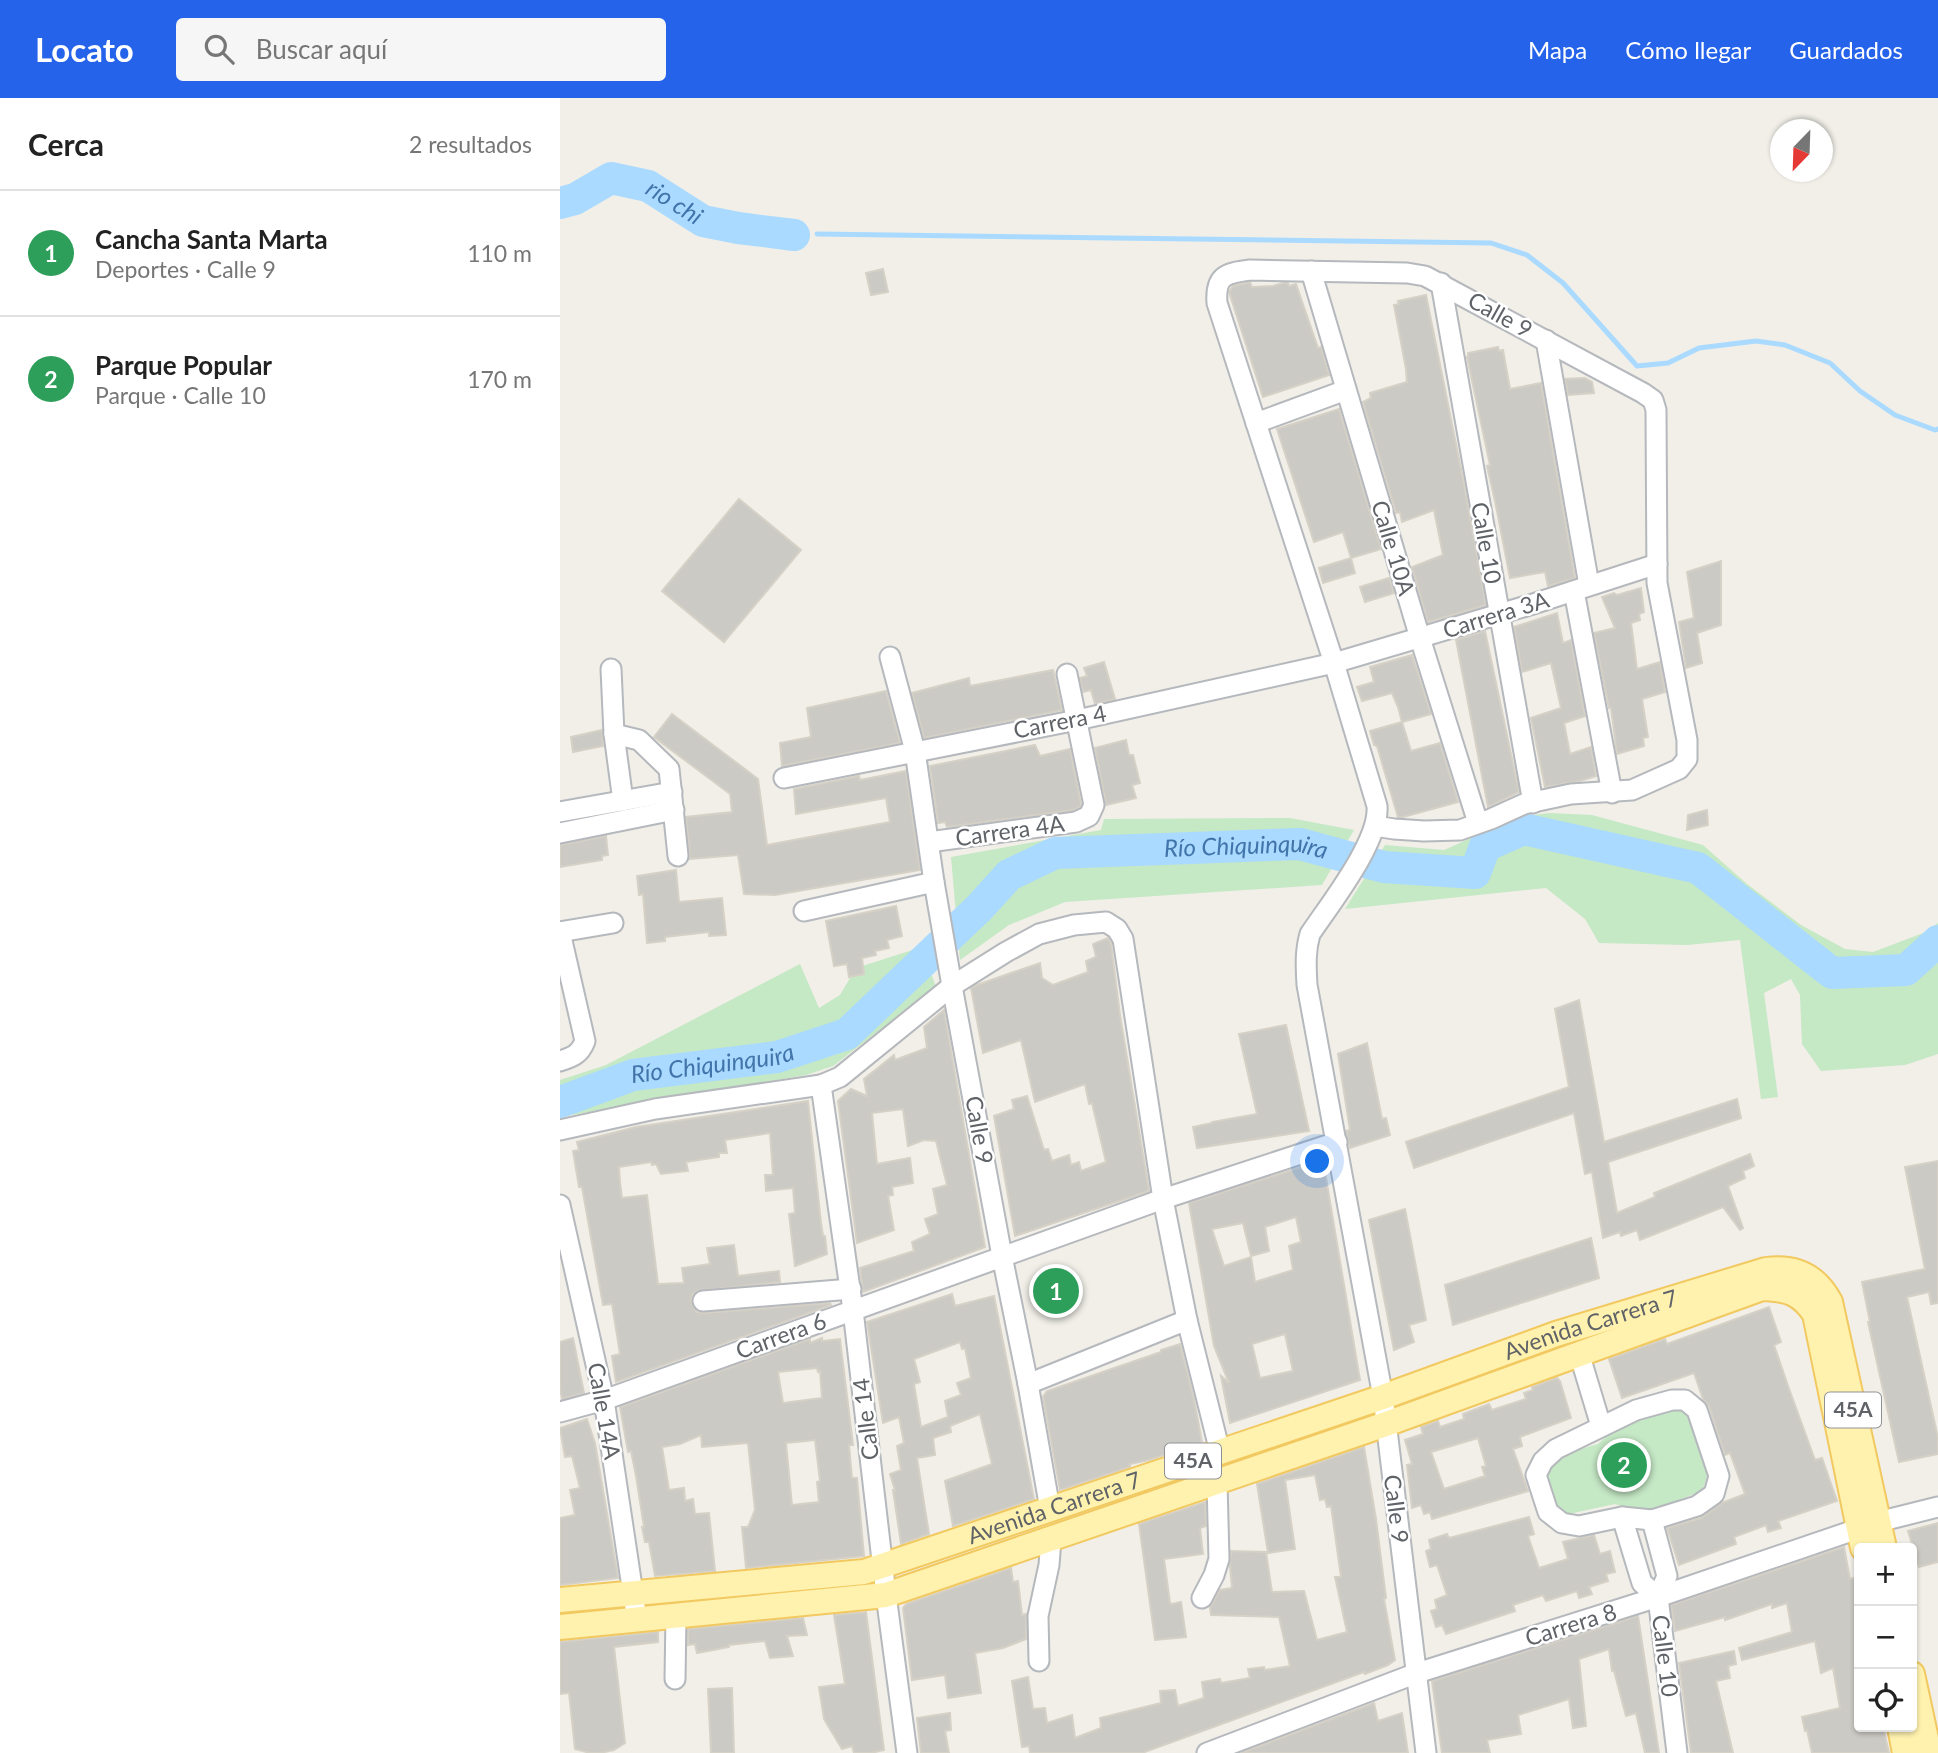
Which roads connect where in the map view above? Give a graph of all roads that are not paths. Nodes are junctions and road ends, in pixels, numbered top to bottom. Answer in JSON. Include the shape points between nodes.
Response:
{"nodes":[{"id":1,"x":1311,"y":271,"type":"junction"},
{"id":2,"x":1441,"y":283,"type":"junction"},
{"id":3,"x":1546,"y":340,"type":"junction"},
{"id":4,"x":1346,"y":390,"type":"junction"},
{"id":5,"x":1256,"y":423,"type":"junction"},
{"id":6,"x":1657,"y":564,"type":"junction"},
{"id":7,"x":1582,"y":588,"type":"junction"},
{"id":8,"x":1499,"y":614,"type":"junction"},
{"id":9,"x":1420,"y":638,"type":"junction"},
{"id":10,"x":890,"y":657,"type":"dead end"},
{"id":11,"x":1334,"y":663,"type":"junction"},
{"id":12,"x":611,"y":669,"type":"dead end"},
{"id":13,"x":1068,"y":674,"type":"dead end"},
{"id":14,"x":1077,"y":720,"type":"junction"},
{"id":15,"x":614,"y":734,"type":"junction"},
{"id":16,"x":915,"y":751,"type":"junction"},
{"id":17,"x":785,"y":778,"type":"dead end"},
{"id":18,"x":1612,"y":793,"type":"junction"},
{"id":19,"x":673,"y":801,"type":"junction"},
{"id":20,"x":623,"y":802,"type":"junction"},
{"id":21,"x":1533,"y":803,"type":"junction"},
{"id":22,"x":560,"y":812,"type":"edge"},
{"id":23,"x":1478,"y":823,"type":"junction"},
{"id":24,"x":560,"y":833,"type":"edge"},
{"id":25,"x":1373,"y":834,"type":"junction"},
{"id":26,"x":929,"y":842,"type":"junction"},
{"id":27,"x":678,"y":856,"type":"dead end"},
{"id":28,"x":934,"y":882,"type":"junction"},
{"id":29,"x":804,"y":911,"type":"dead end"},
{"id":30,"x":613,"y":923,"type":"dead end"},
{"id":31,"x":560,"y":932,"type":"edge"},
{"id":32,"x":952,"y":986,"type":"junction"},
{"id":33,"x":560,"y":1062,"type":"edge"},
{"id":34,"x":821,"y":1085,"type":"junction"},
{"id":35,"x":560,"y":1130,"type":"edge"},
{"id":36,"x":1337,"y":1142,"type":"junction"},
{"id":37,"x":1163,"y":1199,"type":"junction"},
{"id":38,"x":560,"y":1205,"type":"edge"},
{"id":39,"x":1002,"y":1256,"type":"junction"},
{"id":40,"x":1803,"y":1285,"type":"junction"},
{"id":41,"x":850,"y":1289,"type":"junction"},
{"id":42,"x":704,"y":1301,"type":"dead end"},
{"id":43,"x":853,"y":1310,"type":"junction"},
{"id":44,"x":1187,"y":1320,"type":"junction"},
{"id":45,"x":1580,"y":1353,"type":"junction"},
{"id":46,"x":1028,"y":1384,"type":"junction"},
{"id":47,"x":1383,"y":1397,"type":"junction"},
{"id":48,"x":604,"y":1400,"type":"junction"},
{"id":49,"x":560,"y":1412,"type":"edge"},
{"id":50,"x":1385,"y":1424,"type":"junction"},
{"id":51,"x":1601,"y":1426,"type":"junction"},
{"id":52,"x":1220,"y":1452,"type":"junction"},
{"id":53,"x":1217,"y":1482,"type":"junction"},
{"id":54,"x":1938,"y":1507,"type":"edge"},
{"id":55,"x":1049,"y":1509,"type":"junction"},
{"id":56,"x":1622,"y":1517,"type":"junction"},
{"id":57,"x":1652,"y":1520,"type":"junction"},
{"id":58,"x":1866,"y":1533,"type":"edge"},
{"id":59,"x":1051,"y":1539,"type":"junction"},
{"id":60,"x":883,"y":1566,"type":"junction"},
{"id":61,"x":632,"y":1594,"type":"junction"},
{"id":62,"x":886,"y":1595,"type":"junction"},
{"id":63,"x":1658,"y":1597,"type":"junction"},
{"id":64,"x":1202,"y":1598,"type":"dead end"},
{"id":65,"x":560,"y":1600,"type":"edge"},
{"id":66,"x":676,"y":1615,"type":"junction"},
{"id":67,"x":637,"y":1619,"type":"junction"},
{"id":68,"x":560,"y":1627,"type":"edge"},
{"id":69,"x":1039,"y":1661,"type":"dead end"},
{"id":70,"x":1417,"y":1673,"type":"junction"},
{"id":71,"x":675,"y":1679,"type":"dead end"},
{"id":72,"x":1917,"y":1697,"type":"edge"},
{"id":73,"x":1901,"y":1732,"type":"edge"},
{"id":74,"x":907,"y":1753,"type":"edge"},
{"id":75,"x":1207,"y":1753,"type":"edge"},
{"id":76,"x":1426,"y":1753,"type":"edge"},
{"id":77,"x":1678,"y":1753,"type":"edge"},
{"id":78,"x":1905,"y":1753,"type":"edge"},
{"id":79,"x":1929,"y":1753,"type":"edge"}],
"edges":[{"from":1,"to":2,"type":"street","name":"Calle 9","via":[[1407,273]]},
{"from":1,"to":4,"type":"street","name":"Calle 10A"},
{"from":1,"to":5,"type":"street","name":"Calle 9","via":[[1236,271],[1218,282],[1217,303]]},
{"from":2,"to":3,"type":"street","name":"Calle 9"},
{"from":2,"to":8,"type":"street","name":"Calle 10"},
{"from":3,"to":6,"type":"street","name":"Calle 9","via":[[1653,400]]},
{"from":3,"to":7,"type":"street"},
{"from":4,"to":5,"type":"street"},
{"from":4,"to":9,"type":"street","name":"Calle 10A"},
{"from":5,"to":11,"type":"street","name":"Calle 9"},
{"from":6,"to":7,"type":"street","name":"Carrera 3A"},
{"from":6,"to":18,"type":"street","name":"Calle 9","via":[[1687,740],[1686,759],[1679,769],[1632,790]]},
{"from":7,"to":8,"type":"street","name":"Carrera 3A"},
{"from":7,"to":18,"type":"street"},
{"from":8,"to":9,"type":"street","name":"Carrera 3A"},
{"from":8,"to":21,"type":"street","name":"Calle 10"},
{"from":9,"to":11,"type":"street","name":"Carrera 3A"},
{"from":9,"to":23,"type":"street","name":"Calle 10A"},
{"from":10,"to":16,"type":"street","name":"Calle 9"},
{"from":11,"to":14,"type":"street","name":"Carrera 4"},
{"from":11,"to":25,"type":"street","name":"Calle 9","via":[[1377,806]]},
{"from":12,"to":15,"type":"street"},
{"from":13,"to":14,"type":"street"},
{"from":14,"to":16,"type":"street","name":"Carrera 4"},
{"from":14,"to":26,"type":"street","name":"Carrera 4A","via":[[1094,805],[1089,816],[1076,822]]},
{"from":15,"to":19,"type":"street","via":[[639,740],[669,769]]},
{"from":15,"to":20,"type":"street"},
{"from":16,"to":17,"type":"street","name":"Carrera 4"},
{"from":16,"to":26,"type":"street","name":"Calle 9"},
{"from":18,"to":21,"type":"street","name":"Calle 9","via":[[1571,794]]},
{"from":19,"to":20,"type":"street"},
{"from":19,"to":24,"type":"street"},
{"from":19,"to":27,"type":"street"},
{"from":20,"to":22,"type":"street"},
{"from":21,"to":23,"type":"street","name":"Calle 9"},
{"from":23,"to":25,"type":"street","name":"Calle 9","via":[[1460,830]]},
{"from":25,"to":36,"type":"street","name":"Calle 9","via":[[1306,946],[1307,985]]},
{"from":26,"to":28,"type":"street","name":"Calle 9"},
{"from":28,"to":29,"type":"street"},
{"from":28,"to":32,"type":"street","name":"Calle 9"},
{"from":30,"to":31,"type":"street"},
{"from":31,"to":33,"type":"street","via":[[585,1041],[581,1052]]},
{"from":32,"to":34,"type":"street","via":[[840,1077]]},
{"from":32,"to":37,"type":"street","via":[[1039,934],[1106,922],[1117,929],[1123,939]]},
{"from":32,"to":39,"type":"street","name":"Calle 9"},
{"from":34,"to":35,"type":"street","via":[[655,1109]]},
{"from":34,"to":41,"type":"street","name":"Calle 14"},
{"from":36,"to":37,"type":"street"},
{"from":36,"to":47,"type":"street","name":"Calle 9"},
{"from":37,"to":39,"type":"street"},
{"from":37,"to":44,"type":"street"},
{"from":38,"to":48,"type":"street","name":"Calle 14A"},
{"from":39,"to":43,"type":"street","name":"Carrera 6"},
{"from":39,"to":46,"type":"street","name":"Calle 9"},
{"from":40,"to":45,"type":"main road","name":"Avenida Carrera 7","number":"45A","via":[[1762,1288]]},
{"from":40,"to":47,"type":"main road","name":"Avenida Carrera 7","number":"45A","via":[[1795,1270],[1766,1270],[1556,1334]]},
{"from":40,"to":58,"type":"main road","number":"45A","via":[[1815,1314]]},
{"from":41,"to":42,"type":"street"},
{"from":41,"to":43,"type":"street","name":"Calle 14"},
{"from":43,"to":48,"type":"street","name":"Carrera 6"},
{"from":43,"to":60,"type":"street","name":"Calle 14"},
{"from":44,"to":46,"type":"street"},
{"from":44,"to":52,"type":"street"},
{"from":45,"to":50,"type":"main road","name":"Avenida Carrera 7","number":"45A"},
{"from":45,"to":51,"type":"street"},
{"from":46,"to":55,"type":"street","name":"Calle 9"},
{"from":47,"to":50,"type":"street","name":"Calle 9"},
{"from":47,"to":52,"type":"main road","name":"Avenida Carrera 7","number":"45A"},
{"from":48,"to":49,"type":"street","name":"Carrera 6"},
{"from":48,"to":61,"type":"street","name":"Calle 14A"},
{"from":50,"to":53,"type":"main road","name":"Avenida Carrera 7","number":"45A"},
{"from":50,"to":70,"type":"street","name":"Calle 9"},
{"from":51,"to":56,"type":"street","via":[[1556,1449],[1536,1475],[1548,1512],[1562,1523],[1578,1526]]},
{"from":51,"to":57,"type":"street","via":[[1636,1409],[1672,1400],[1685,1400],[1697,1410],[1720,1476],[1714,1494],[1697,1506]]},
{"from":52,"to":55,"type":"main road","name":"Avenida Carrera 7","number":"45A"},
{"from":53,"to":59,"type":"main road","name":"Avenida Carrera 7","number":"45A"},
{"from":53,"to":64,"type":"street","via":[[1219,1559]]},
{"from":54,"to":58,"type":"street","name":"Carrera 8"},
{"from":55,"to":60,"type":"main road","name":"Avenida Carrera 7","number":"45A"},
{"from":56,"to":57,"type":"street"},
{"from":56,"to":63,"type":"street","via":[[1642,1583]]},
{"from":57,"to":63,"type":"street","name":"Calle 10","via":[[1667,1576]]},
{"from":58,"to":63,"type":"street","name":"Carrera 8"},
{"from":59,"to":62,"type":"main road","name":"Avenida Carrera 7","number":"45A"},
{"from":59,"to":69,"type":"street","via":[[1038,1616]]},
{"from":60,"to":61,"type":"main road","name":"Avenida Carrera 7","number":"45A","via":[[864,1572]]},
{"from":60,"to":62,"type":"street","name":"Calle 14"},
{"from":61,"to":65,"type":"main road","name":"Avenida Carrera 7","number":"45A"},
{"from":61,"to":67,"type":"street","name":"Calle 14A"},
{"from":62,"to":66,"type":"main road","name":"Avenida Carrera 7","number":"45A"},
{"from":62,"to":74,"type":"street","name":"Calle 14"},
{"from":63,"to":70,"type":"street","name":"Carrera 8"},
{"from":63,"to":77,"type":"street","name":"Calle 10"},
{"from":66,"to":67,"type":"main road","name":"Avenida Carrera 7","number":"45A"},
{"from":66,"to":71,"type":"street"},
{"from":67,"to":68,"type":"main road","name":"Avenida Carrera 7","number":"45A"},
{"from":70,"to":75,"type":"street","name":"Carrera 8"},
{"from":70,"to":76,"type":"street","name":"Calle 9"},
{"from":72,"to":79,"type":"main road"},
{"from":73,"to":78,"type":"main road"}]}
